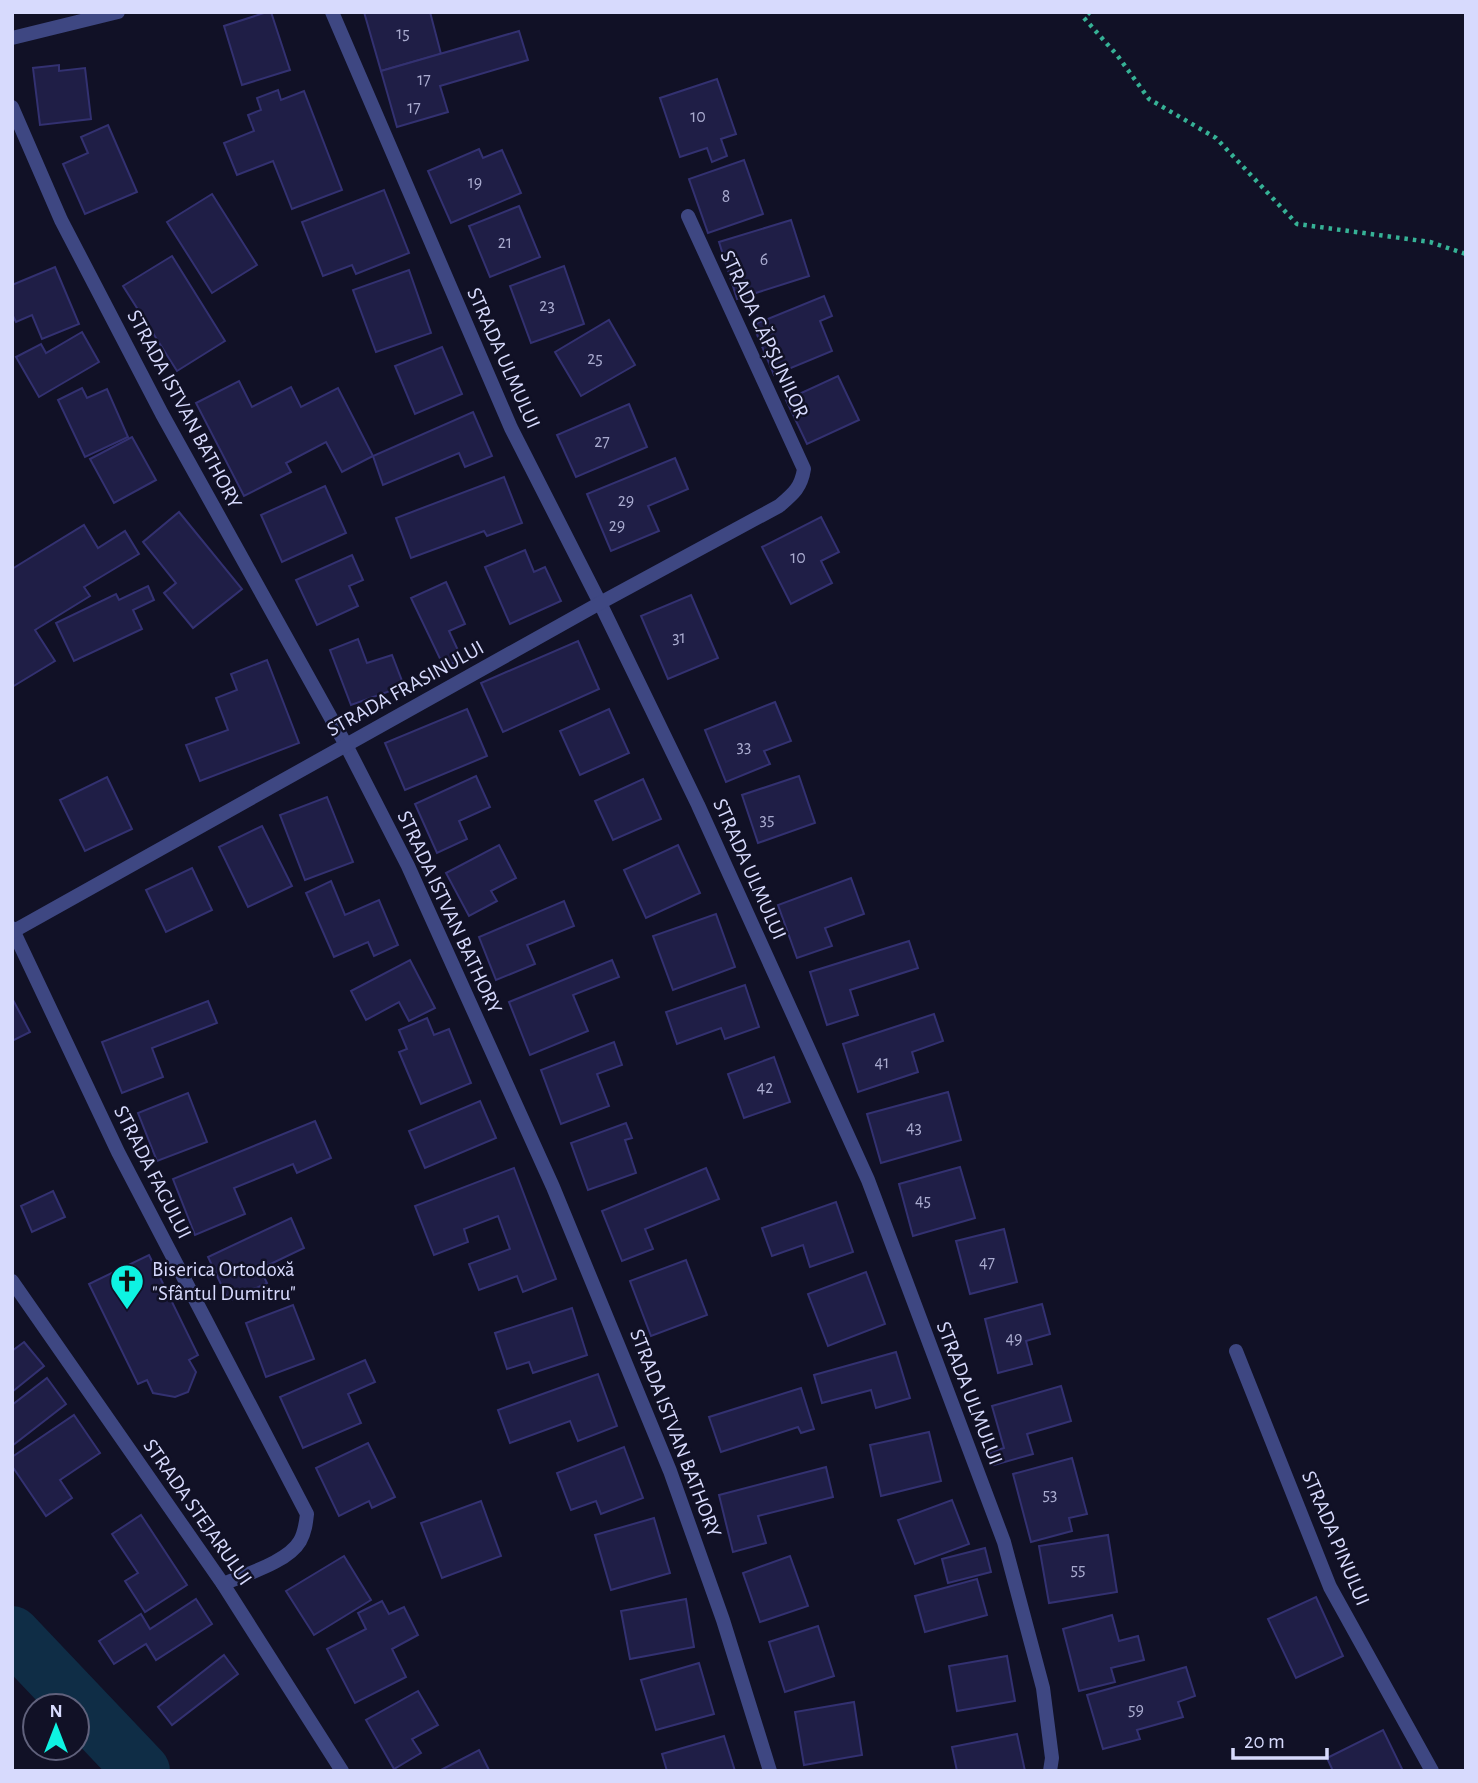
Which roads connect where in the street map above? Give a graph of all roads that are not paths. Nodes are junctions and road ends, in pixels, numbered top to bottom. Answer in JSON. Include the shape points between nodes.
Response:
{"nodes":[{"id":1,"x":118,"y":12,"type":"edge"},
{"id":2,"x":332,"y":12,"type":"edge"},
{"id":3,"x":12,"y":38,"type":"edge"},
{"id":4,"x":12,"y":107,"type":"edge"},
{"id":5,"x":688,"y":216,"type":"dead end"},
{"id":6,"x":804,"y":469,"type":"joint"},
{"id":7,"x":600,"y":603,"type":"junction"},
{"id":8,"x":346,"y":746,"type":"junction"},
{"id":9,"x":13,"y":931,"type":"edge"},
{"id":10,"x":12,"y":1282,"type":"edge"},
{"id":11,"x":1236,"y":1351,"type":"dead end"},
{"id":12,"x":223,"y":1584,"type":"junction"},
{"id":13,"x":342,"y":1771,"type":"edge"},
{"id":14,"x":769,"y":1771,"type":"edge"},
{"id":15,"x":1051,"y":1771,"type":"edge"},
{"id":16,"x":1432,"y":1771,"type":"edge"}],
"edges":[{"from":1,"to":3,"type":"street"},
{"from":2,"to":7,"type":"street","name":"STRADA ULMULUI","via":[[511,428]]},
{"from":4,"to":8,"type":"street","name":"STRADA ISTVAN BATHORY","via":[[61,219],[162,414]]},
{"from":5,"to":6,"type":"street","name":"STRADA CĂPȘUNILOR"},
{"from":6,"to":7,"type":"street","name":"STRADA FRASINULUI","via":[[802,482],[779,506]]},
{"from":7,"to":8,"type":"street","name":"STRADA FRASINULUI"},
{"from":7,"to":15,"type":"street","name":"STRADA ULMULUI","via":[[698,805],[868,1180],[1004,1542],[1043,1688]]},
{"from":8,"to":9,"type":"street","name":"STRADA FRASINULUI"},
{"from":8,"to":14,"type":"street","name":"STRADA ISTVAN BATHORY","via":[[408,866],[612,1327],[706,1571]]},
{"from":9,"to":12,"type":"street","name":"STRADA FAGULUI","via":[[118,1152],[307,1514],[300,1542],[281,1559]]},
{"from":10,"to":12,"type":"street","name":"STRADA STEJARULUI"},
{"from":11,"to":16,"type":"street","name":"STRADA PINULUI","via":[[1330,1587]]},
{"from":12,"to":13,"type":"street","name":"STRADA STEJARULUI"}]}
